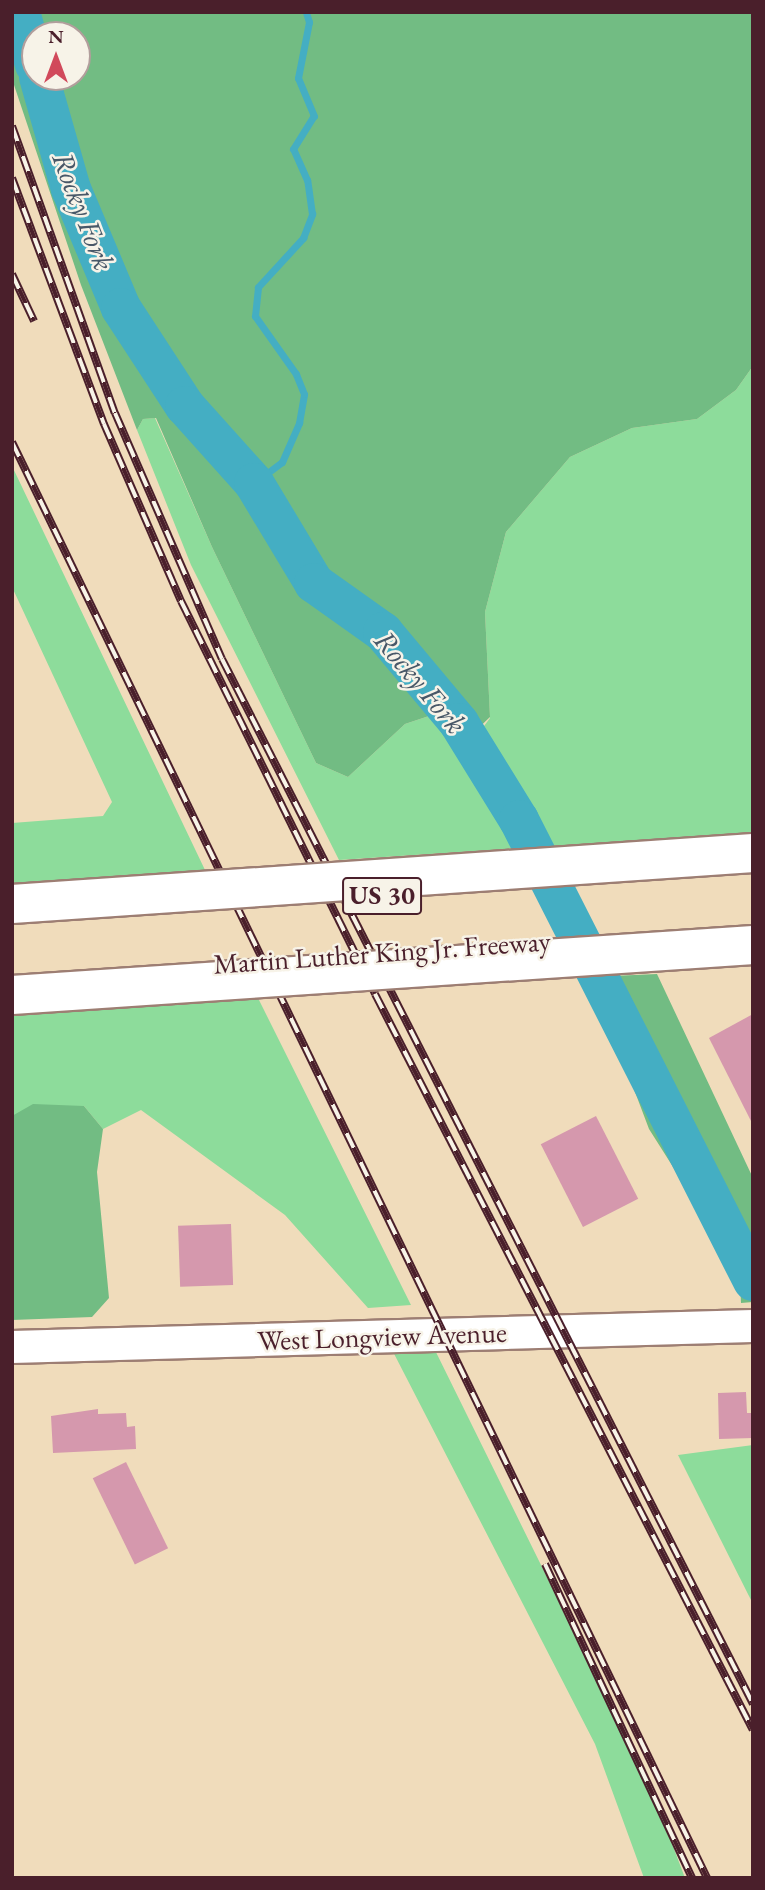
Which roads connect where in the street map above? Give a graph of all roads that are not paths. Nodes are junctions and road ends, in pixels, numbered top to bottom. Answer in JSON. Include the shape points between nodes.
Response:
{"nodes":[{"id":1,"x":753,"y":853,"type":"edge"},
{"id":2,"x":753,"y":871,"type":"edge"},
{"id":3,"x":12,"y":904,"type":"edge"},
{"id":4,"x":12,"y":921,"type":"edge"},
{"id":5,"x":753,"y":927,"type":"edge"},
{"id":6,"x":753,"y":945,"type":"edge"},
{"id":7,"x":12,"y":976,"type":"edge"},
{"id":8,"x":12,"y":995,"type":"edge"},
{"id":9,"x":753,"y":1326,"type":"edge"},
{"id":10,"x":12,"y":1347,"type":"edge"}],
"edges":[{"from":1,"to":3,"type":"highway","bridge":true},
{"from":2,"to":4,"type":"highway","name":"Martin Luther King Jr. Freeway","number":"US 30"},
{"from":5,"to":7,"type":"highway","name":"Martin Luther King Jr. Freeway","number":"US 30"},
{"from":6,"to":8,"type":"highway","bridge":true},
{"from":9,"to":10,"type":"street","name":"West Longview Avenue"}]}
